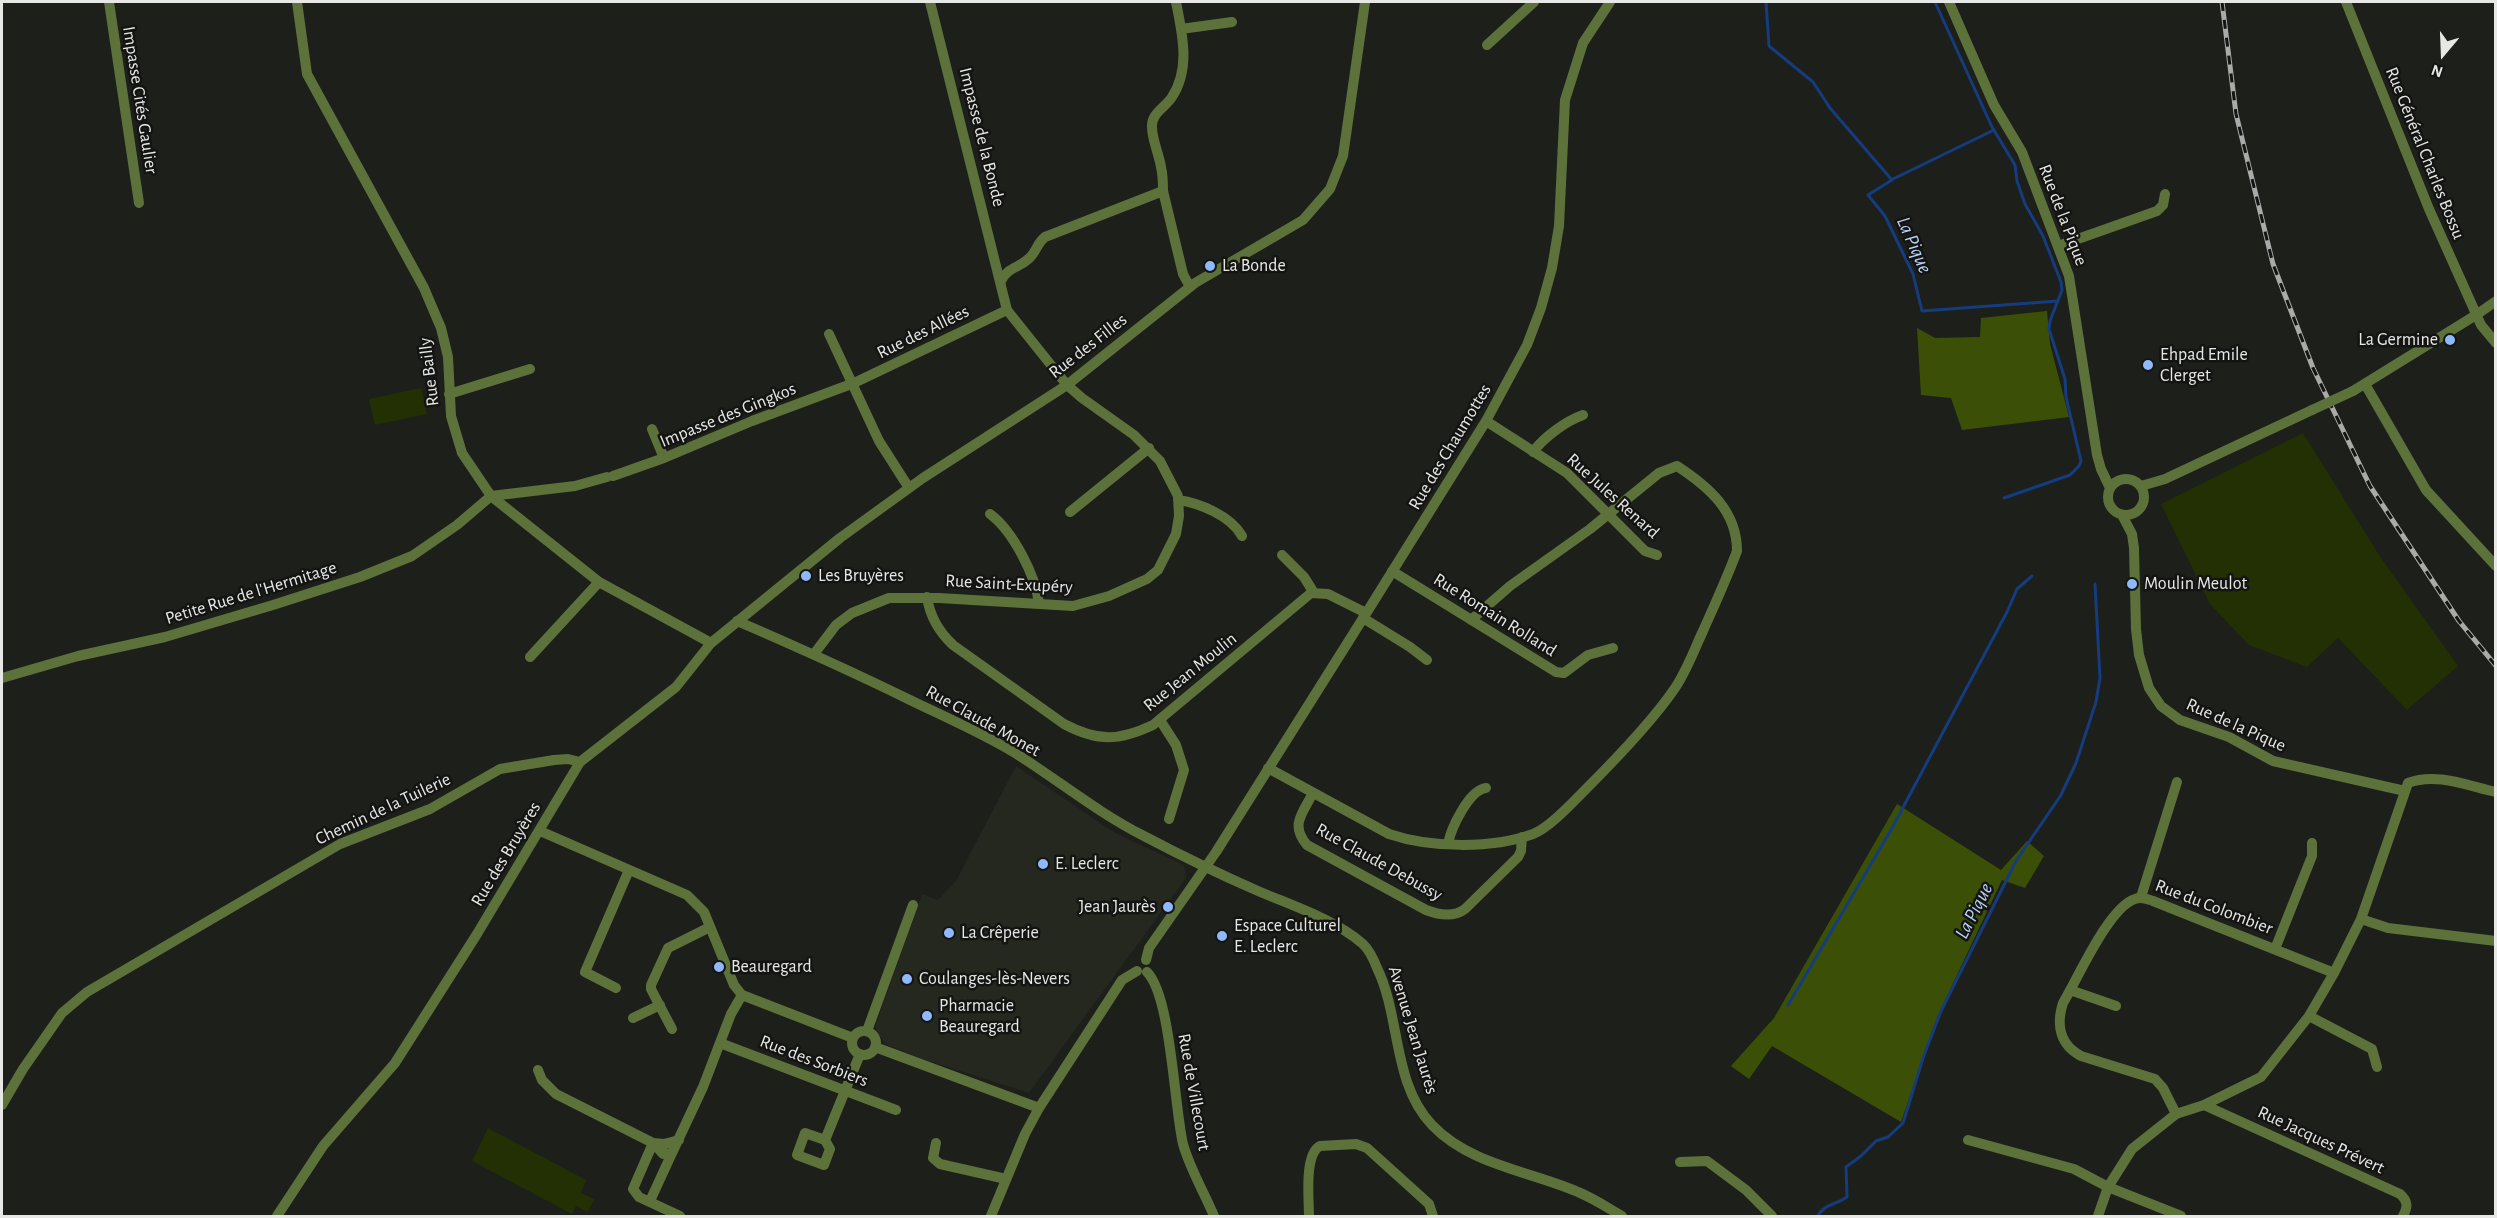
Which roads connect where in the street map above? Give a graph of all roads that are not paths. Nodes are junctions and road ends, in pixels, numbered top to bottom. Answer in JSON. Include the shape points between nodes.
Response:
{"nodes":[{"id":1,"x":109,"y":2,"type":"edge"},
{"id":2,"x":297,"y":2,"type":"edge"},
{"id":3,"x":930,"y":2,"type":"edge"},
{"id":4,"x":1176,"y":2,"type":"edge"},
{"id":5,"x":1365,"y":2,"type":"edge"},
{"id":6,"x":1534,"y":2,"type":"edge"},
{"id":7,"x":1610,"y":2,"type":"edge"},
{"id":8,"x":1949,"y":2,"type":"edge"},
{"id":9,"x":2346,"y":2,"type":"edge"},
{"id":10,"x":1232,"y":22,"type":"dead end"},
{"id":11,"x":1181,"y":29,"type":"junction"},
{"id":12,"x":1487,"y":45,"type":"dead end"},
{"id":13,"x":1163,"y":191,"type":"junction"},
{"id":14,"x":2165,"y":194,"type":"dead end"},
{"id":15,"x":139,"y":203,"type":"dead end"},
{"id":16,"x":2058,"y":246,"type":"junction"},
{"id":17,"x":1001,"y":280,"type":"junction"},
{"id":18,"x":1190,"y":287,"type":"junction"},
{"id":19,"x":2496,"y":301,"type":"edge"},
{"id":20,"x":1007,"y":310,"type":"junction"},
{"id":21,"x":2476,"y":315,"type":"junction"},
{"id":22,"x":829,"y":334,"type":"dead end"},
{"id":23,"x":2496,"y":343,"type":"edge"},
{"id":24,"x":530,"y":369,"type":"dead end"},
{"id":25,"x":854,"y":383,"type":"junction"},
{"id":26,"x":2366,"y":384,"type":"junction"},
{"id":27,"x":1067,"y":385,"type":"junction"},
{"id":28,"x":449,"y":394,"type":"junction"},
{"id":29,"x":1583,"y":415,"type":"dead end"},
{"id":30,"x":1486,"y":421,"type":"junction"},
{"id":31,"x":652,"y":429,"type":"dead end"},
{"id":32,"x":1149,"y":448,"type":"junction"},
{"id":33,"x":1533,"y":452,"type":"junction"},
{"id":34,"x":2097,"y":455,"type":"junction"},
{"id":35,"x":664,"y":458,"type":"junction"},
{"id":36,"x":2122,"y":479,"type":"junction"},
{"id":37,"x":2165,"y":479,"type":"junction"},
{"id":38,"x":2141,"y":486,"type":"junction"},
{"id":39,"x":909,"y":488,"type":"junction"},
{"id":40,"x":2110,"y":488,"type":"junction"},
{"id":41,"x":491,"y":496,"type":"junction"},
{"id":42,"x":1178,"y":500,"type":"junction"},
{"id":43,"x":2144,"y":501,"type":"junction"},
{"id":44,"x":1070,"y":512,"type":"dead end"},
{"id":45,"x":1609,"y":513,"type":"junction"},
{"id":46,"x":2136,"y":513,"type":"junction"},
{"id":47,"x":990,"y":514,"type":"dead end"},
{"id":48,"x":2122,"y":515,"type":"junction"},
{"id":49,"x":2132,"y":534,"type":"junction"},
{"id":50,"x":1242,"y":536,"type":"dead end"},
{"id":51,"x":1282,"y":555,"type":"dead end"},
{"id":52,"x":1657,"y":555,"type":"dead end"},
{"id":53,"x":2496,"y":566,"type":"edge"},
{"id":54,"x":1392,"y":571,"type":"junction"},
{"id":55,"x":598,"y":582,"type":"junction"},
{"id":56,"x":1314,"y":593,"type":"junction"},
{"id":57,"x":927,"y":597,"type":"junction"},
{"id":58,"x":1040,"y":604,"type":"junction"},
{"id":59,"x":1365,"y":615,"type":"junction"},
{"id":60,"x":1471,"y":620,"type":"junction"},
{"id":61,"x":737,"y":621,"type":"junction"},
{"id":62,"x":711,"y":643,"type":"junction"},
{"id":63,"x":1613,"y":648,"type":"dead end"},
{"id":64,"x":814,"y":654,"type":"junction"},
{"id":65,"x":530,"y":657,"type":"dead end"},
{"id":66,"x":1427,"y":660,"type":"dead end"},
{"id":67,"x":2,"y":678,"type":"edge"},
{"id":68,"x":1160,"y":720,"type":"junction"},
{"id":69,"x":580,"y":762,"type":"junction"},
{"id":70,"x":1268,"y":768,"type":"junction"},
{"id":71,"x":2177,"y":782,"type":"dead end"},
{"id":72,"x":1486,"y":788,"type":"dead end"},
{"id":73,"x":2405,"y":791,"type":"junction"},
{"id":74,"x":2496,"y":792,"type":"edge"},
{"id":75,"x":1313,"y":793,"type":"junction"},
{"id":76,"x":1169,"y":819,"type":"dead end"},
{"id":77,"x":540,"y":831,"type":"junction"},
{"id":78,"x":1522,"y":837,"type":"junction"},
{"id":79,"x":2312,"y":843,"type":"dead end"},
{"id":80,"x":1448,"y":844,"type":"junction"},
{"id":81,"x":1205,"y":867,"type":"junction"},
{"id":82,"x":629,"y":870,"type":"junction"},
{"id":83,"x":2141,"y":897,"type":"junction"},
{"id":84,"x":914,"y":905,"type":"dead end"},
{"id":85,"x":2361,"y":919,"type":"junction"},
{"id":86,"x":710,"y":927,"type":"junction"},
{"id":87,"x":2496,"y":941,"type":"edge"},
{"id":88,"x":2276,"y":949,"type":"junction"},
{"id":89,"x":1142,"y":971,"type":"junction"},
{"id":90,"x":2334,"y":973,"type":"junction"},
{"id":91,"x":616,"y":988,"type":"dead end"},
{"id":92,"x":2070,"y":990,"type":"junction"},
{"id":93,"x":742,"y":995,"type":"junction"},
{"id":94,"x":660,"y":1005,"type":"junction"},
{"id":95,"x":2116,"y":1006,"type":"dead end"},
{"id":96,"x":2309,"y":1016,"type":"junction"},
{"id":97,"x":633,"y":1018,"type":"dead end"},
{"id":98,"x":672,"y":1029,"type":"dead end"},
{"id":99,"x":867,"y":1031,"type":"junction"},
{"id":100,"x":853,"y":1038,"type":"junction"},
{"id":101,"x":720,"y":1043,"type":"junction"},
{"id":102,"x":875,"y":1047,"type":"junction"},
{"id":103,"x":860,"y":1054,"type":"junction"},
{"id":104,"x":2377,"y":1067,"type":"dead end"},
{"id":105,"x":538,"y":1070,"type":"dead end"},
{"id":106,"x":845,"y":1090,"type":"junction"},
{"id":107,"x":2,"y":1105,"type":"edge"},
{"id":108,"x":2204,"y":1105,"type":"junction"},
{"id":109,"x":1039,"y":1108,"type":"junction"},
{"id":110,"x":896,"y":1110,"type":"dead end"},
{"id":111,"x":2176,"y":1114,"type":"junction"},
{"id":112,"x":679,"y":1140,"type":"junction"},
{"id":113,"x":825,"y":1140,"type":"dead end"},
{"id":114,"x":1968,"y":1140,"type":"dead end"},
{"id":115,"x":653,"y":1143,"type":"junction"},
{"id":116,"x":936,"y":1143,"type":"dead end"},
{"id":117,"x":672,"y":1153,"type":"junction"},
{"id":118,"x":1680,"y":1162,"type":"dead end"},
{"id":119,"x":1006,"y":1179,"type":"junction"},
{"id":120,"x":2108,"y":1187,"type":"junction"},
{"id":121,"x":650,"y":1202,"type":"junction"},
{"id":122,"x":277,"y":1216,"type":"edge"},
{"id":123,"x":680,"y":1216,"type":"edge"},
{"id":124,"x":991,"y":1216,"type":"edge"},
{"id":125,"x":1214,"y":1216,"type":"edge"},
{"id":126,"x":1310,"y":1216,"type":"edge"},
{"id":127,"x":1433,"y":1216,"type":"edge"},
{"id":128,"x":1622,"y":1216,"type":"edge"},
{"id":129,"x":1772,"y":1216,"type":"edge"},
{"id":130,"x":2098,"y":1216,"type":"edge"},
{"id":131,"x":2181,"y":1216,"type":"edge"},
{"id":132,"x":2403,"y":1216,"type":"edge"}],
"edges":[{"from":1,"to":15,"type":"street","name":"Impasse Cités Gaulier"},
{"from":2,"to":28,"type":"street","name":"Rue Bailly","via":[[307,74],[434,310],[448,357]]},
{"from":3,"to":17,"type":"street","name":"Impasse de la Bonde"},
{"from":4,"to":11,"type":"street"},
{"from":5,"to":18,"type":"street","name":"Rue des Filles","via":[[1343,156],[1330,189],[1304,220]]},
{"from":6,"to":12,"type":"street"},
{"from":7,"to":30,"type":"street","name":"Rue des Chaumottes","via":[[1583,43],[1565,100],[1559,226],[1541,308],[1527,345]]},
{"from":8,"to":16,"type":"street","name":"Rue de la Pique","via":[[1994,105],[2022,152]]},
{"from":9,"to":21,"type":"street","name":"Rue Général Charles Bossu"},
{"from":10,"to":11,"type":"street"},
{"from":11,"to":13,"type":"street","via":[[1184,49],[1179,82],[1172,98],[1153,117]]},
{"from":13,"to":17,"type":"street","via":[[1044,237],[1029,259],[1008,270]]},
{"from":13,"to":18,"type":"street","via":[[1183,274]]},
{"from":14,"to":16,"type":"street","via":[[2157,211]]},
{"from":16,"to":34,"type":"street","name":"Rue de la Pique","via":[[2073,293]]},
{"from":17,"to":20,"type":"street","name":"Impasse de la Bonde"},
{"from":18,"to":27,"type":"street","name":"Rue des Filles"},
{"from":19,"to":21,"type":"street"},
{"from":20,"to":25,"type":"street","name":"Rue des Allées"},
{"from":20,"to":27,"type":"street","name":"Rue Saint-Exupéry"},
{"from":21,"to":23,"type":"street","name":"Rue Général Charles Bossu"},
{"from":21,"to":26,"type":"street"},
{"from":22,"to":25,"type":"street"},
{"from":24,"to":28,"type":"street"},
{"from":25,"to":35,"type":"street","name":"Impasse des Gingkos"},
{"from":25,"to":39,"type":"street","via":[[879,441]]},
{"from":26,"to":37,"type":"street","bridge":true},
{"from":26,"to":53,"type":"street","via":[[2426,490]]},
{"from":27,"to":32,"type":"street","name":"Rue Saint-Exupéry"},
{"from":27,"to":39,"type":"street","name":"Rue des Filles"},
{"from":28,"to":41,"type":"street","name":"Rue Bailly","via":[[462,453]]},
{"from":29,"to":33,"type":"street","via":[[1565,424]]},
{"from":30,"to":33,"type":"street","name":"Rue Jules Renard"},
{"from":30,"to":54,"type":"street","name":"Rue des Chaumottes"},
{"from":31,"to":35,"type":"street"},
{"from":32,"to":42,"type":"street","name":"Rue Saint-Exupéry","via":[[1173,483]]},
{"from":32,"to":44,"type":"street"},
{"from":33,"to":45,"type":"street","name":"Rue Jules Renard","via":[[1567,473]]},
{"from":34,"to":36,"type":"street"},
{"from":34,"to":40,"type":"street","name":"Rue de la Pique"},
{"from":35,"to":41,"type":"street","name":"Impasse des Gingkos","via":[[575,486]]},
{"from":36,"to":38,"type":"street"},
{"from":36,"to":40,"type":"street"},
{"from":37,"to":38,"type":"street"},
{"from":37,"to":43,"type":"street"},
{"from":38,"to":43,"type":"street"},
{"from":39,"to":61,"type":"street","name":"Rue des Filles"},
{"from":40,"to":48,"type":"street","via":[[2109,504]]},
{"from":41,"to":55,"type":"street","name":"Rue Bailly"},
{"from":41,"to":67,"type":"street","name":"Petite Rue de l'Hermitage","via":[[458,525],[412,556],[360,577],[165,637]]},
{"from":42,"to":50,"type":"street","via":[[1221,516],[1238,528]]},
{"from":42,"to":58,"type":"street","name":"Rue Saint-Exupéry","via":[[1176,534],[1158,570],[1147,579],[1073,606]]},
{"from":43,"to":46,"type":"street"},
{"from":45,"to":52,"type":"street","name":"Rue Jules Renard","via":[[1644,551]]},
{"from":45,"to":60,"type":"street"},
{"from":45,"to":78,"type":"street","via":[[1659,473],[1677,466],[1725,507],[1737,539],[1737,551],[1675,689],[1613,762],[1570,804],[1535,833]]},
{"from":46,"to":48,"type":"street"},
{"from":46,"to":49,"type":"street","name":"Rue de la Pique"},
{"from":47,"to":58,"type":"street","via":[[1012,539],[1038,590]]},
{"from":48,"to":49,"type":"street","name":"Rue de la Pique"},
{"from":49,"to":73,"type":"street","name":"Rue de la Pique","via":[[2139,655],[2149,688],[2169,713],[2229,737],[2273,761]]},
{"from":51,"to":56,"type":"street"},
{"from":54,"to":59,"type":"street","name":"Rue des Chaumottes"},
{"from":54,"to":60,"type":"street","name":"Rue Romain Rolland"},
{"from":55,"to":62,"type":"street","name":"Rue Bailly"},
{"from":55,"to":65,"type":"street"},
{"from":56,"to":59,"type":"street","via":[[1329,594]]},
{"from":56,"to":68,"type":"street","name":"Rue Jean Moulin"},
{"from":57,"to":58,"type":"street","name":"Rue Saint-Exupéry"},
{"from":57,"to":64,"type":"street","name":"Rue Saint-Exupéry","via":[[889,598],[852,613],[836,625]]},
{"from":57,"to":68,"type":"street","name":"Rue Jean Moulin","via":[[932,618],[953,645],[1078,731],[1115,738]]},
{"from":59,"to":66,"type":"street"},
{"from":59,"to":70,"type":"street","name":"Rue des Chaumottes"},
{"from":60,"to":63,"type":"street","name":"Rue Romain Rolland","via":[[1560,673],[1588,655]]},
{"from":61,"to":62,"type":"street","name":"Rue des Filles"},
{"from":61,"to":64,"type":"street","name":"Rue Claude Monet"},
{"from":62,"to":69,"type":"street","name":"Rue des Bruyères","via":[[676,687]]},
{"from":64,"to":81,"type":"street","name":"Rue Claude Monet","via":[[1014,753],[1095,809]]},
{"from":68,"to":76,"type":"street","via":[[1176,745],[1184,770]]},
{"from":69,"to":77,"type":"street","name":"Rue des Bruyères"},
{"from":69,"to":107,"type":"street","name":"Chemin de la Tuilerie","via":[[554,759],[500,769],[430,809],[340,844],[87,992],[62,1013]]},
{"from":70,"to":75,"type":"street"},
{"from":70,"to":81,"type":"street","name":"Rue des Chaumottes"},
{"from":71,"to":83,"type":"street"},
{"from":72,"to":80,"type":"street","via":[[1470,798]]},
{"from":73,"to":74,"type":"street","via":[[2408,783],[2421,778]]},
{"from":73,"to":85,"type":"street"},
{"from":75,"to":78,"type":"street","name":"Rue Claude Debussy","via":[[1298,821],[1298,830],[1307,845],[1433,913],[1451,915],[1465,909],[1518,857]]},
{"from":75,"to":80,"type":"street","via":[[1389,834],[1428,844]]},
{"from":77,"to":82,"type":"street"},
{"from":77,"to":122,"type":"street","name":"Rue des Bruyères","via":[[394,1063],[323,1146]]},
{"from":78,"to":80,"type":"street"},
{"from":79,"to":88,"type":"street","via":[[2312,856]]},
{"from":81,"to":89,"type":"street","name":"Rue des Chaumottes","via":[[1149,948],[1146,960],[1150,966]]},
{"from":81,"to":128,"type":"street","name":"Avenue Jean Jaurès","via":[[1324,920],[1365,946],[1388,993],[1402,1066],[1415,1102],[1453,1144],[1579,1192]]},
{"from":82,"to":86,"type":"street","via":[[687,895],[700,906]]},
{"from":82,"to":91,"type":"street","via":[[585,972]]},
{"from":83,"to":88,"type":"street","name":"Rue du Colombier"},
{"from":83,"to":92,"type":"street","name":"Rue du Colombier","via":[[2126,903],[2114,915]]},
{"from":84,"to":99,"type":"street"},
{"from":85,"to":87,"type":"street","via":[[2388,928]]},
{"from":85,"to":90,"type":"street"},
{"from":86,"to":93,"type":"street"},
{"from":86,"to":94,"type":"street","via":[[668,948],[651,985]]},
{"from":88,"to":90,"type":"street","name":"Rue du Colombier"},
{"from":89,"to":109,"type":"street","via":[[1122,980]]},
{"from":89,"to":125,"type":"street","name":"Rue de Villecourt","via":[[1154,978],[1183,1143]]},
{"from":90,"to":96,"type":"street"},
{"from":92,"to":95,"type":"street"},
{"from":92,"to":111,"type":"street","name":"Rue du Colombier","via":[[2059,1015],[2065,1043],[2081,1056],[2155,1079]]},
{"from":93,"to":100,"type":"street"},
{"from":93,"to":101,"type":"street"},
{"from":94,"to":97,"type":"street"},
{"from":94,"to":98,"type":"street"},
{"from":96,"to":104,"type":"street","via":[[2372,1049]]},
{"from":96,"to":108,"type":"street","via":[[2261,1077]]},
{"from":99,"to":100,"type":"street"},
{"from":99,"to":102,"type":"street","via":[[875,1039]]},
{"from":100,"to":103,"type":"street","via":[[854,1049]]},
{"from":101,"to":106,"type":"street","name":"Rue des Sorbiers"},
{"from":101,"to":112,"type":"street"},
{"from":102,"to":103,"type":"street","via":[[871,1053]]},
{"from":102,"to":109,"type":"street"},
{"from":103,"to":106,"type":"street"},
{"from":105,"to":115,"type":"street","via":[[556,1094]]},
{"from":106,"to":110,"type":"street","name":"Rue des Sorbiers"},
{"from":106,"to":113,"type":"street"},
{"from":108,"to":111,"type":"street"},
{"from":108,"to":132,"type":"street","name":"Rue Jacques Prévert","via":[[2400,1194],[2407,1205]]},
{"from":109,"to":119,"type":"street"},
{"from":111,"to":120,"type":"street","via":[[2132,1149]]},
{"from":112,"to":115,"type":"street"},
{"from":112,"to":117,"type":"street"},
{"from":114,"to":120,"type":"street","via":[[2074,1169]]},
{"from":115,"to":117,"type":"street","via":[[663,1154]]},
{"from":115,"to":121,"type":"street","via":[[633,1189]]},
{"from":116,"to":119,"type":"street","via":[[933,1158],[940,1164]]},
{"from":117,"to":121,"type":"street"},
{"from":118,"to":129,"type":"street","via":[[1707,1161],[1746,1190]]},
{"from":119,"to":124,"type":"street"},
{"from":120,"to":130,"type":"street"},
{"from":120,"to":131,"type":"street"},
{"from":121,"to":123,"type":"street"},
{"from":126,"to":127,"type":"street","via":[[1310,1159],[1315,1149],[1356,1144],[1371,1150],[1430,1204]]}]}
